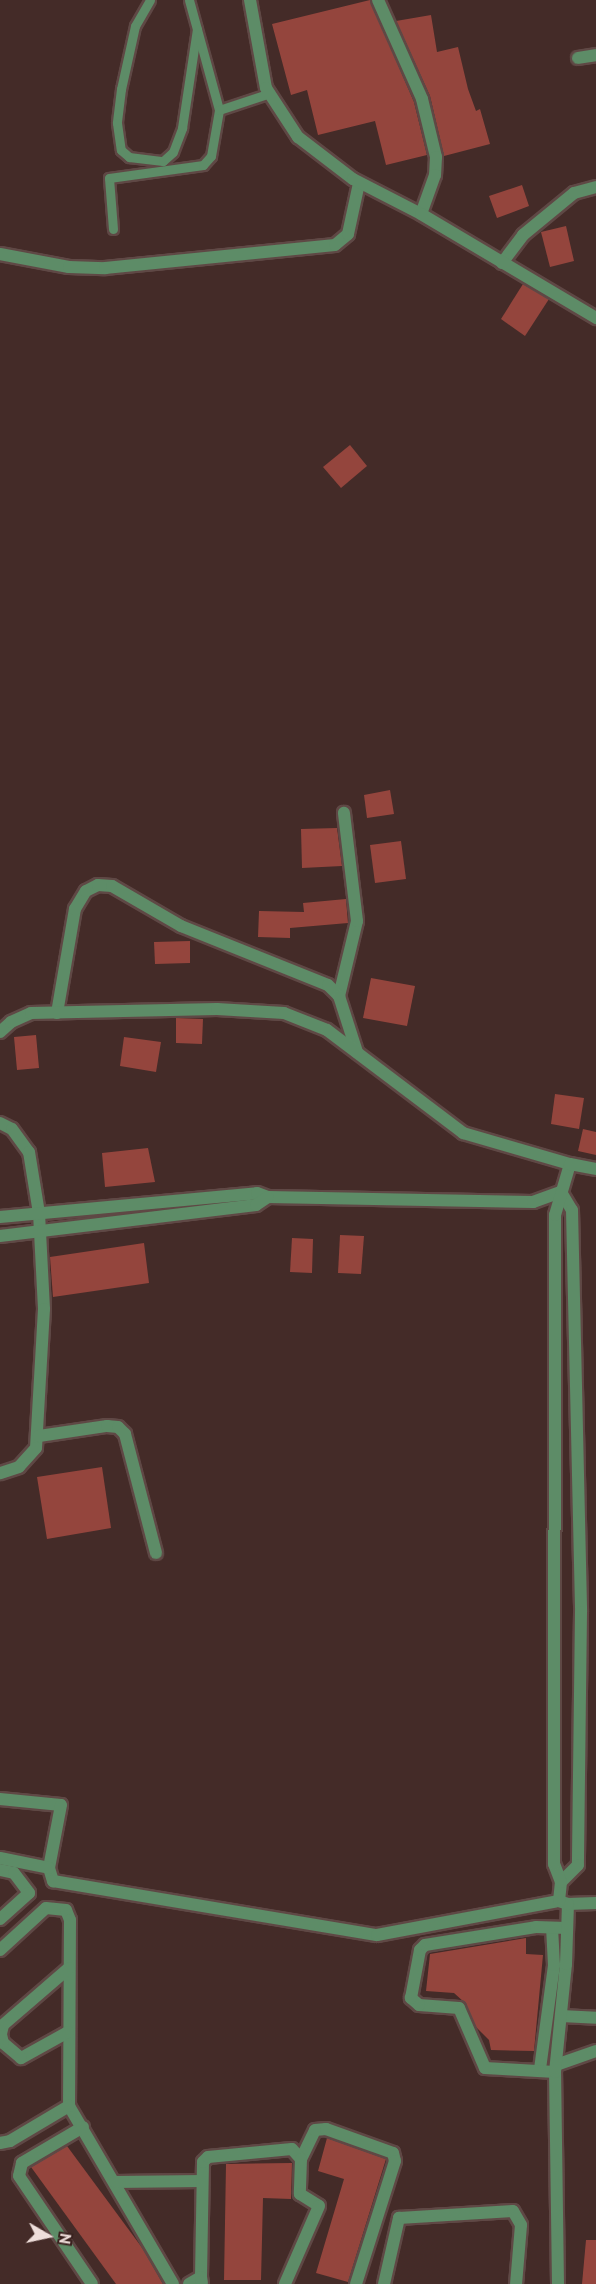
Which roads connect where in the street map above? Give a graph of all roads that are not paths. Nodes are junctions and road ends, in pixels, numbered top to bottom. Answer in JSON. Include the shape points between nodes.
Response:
{"nodes":[{"id":1,"x":150,"y":0,"type":"edge"},
{"id":2,"x":189,"y":0,"type":"edge"},
{"id":3,"x":250,"y":0,"type":"edge"},
{"id":4,"x":378,"y":0,"type":"edge"},
{"id":5,"x":197,"y":30,"type":"junction"},
{"id":6,"x":596,"y":55,"type":"edge"},
{"id":7,"x":578,"y":58,"type":"dead end"},
{"id":8,"x":270,"y":93,"type":"junction"},
{"id":9,"x":219,"y":110,"type":"junction"},
{"id":10,"x":359,"y":183,"type":"junction"},
{"id":11,"x":596,"y":187,"type":"edge"},
{"id":12,"x":421,"y":214,"type":"junction"},
{"id":13,"x":112,"y":229,"type":"dead end"},
{"id":14,"x":0,"y":254,"type":"edge"},
{"id":15,"x":502,"y":263,"type":"junction"},
{"id":16,"x":596,"y":318,"type":"edge"},
{"id":17,"x":344,"y":813,"type":"dead end"},
{"id":18,"x":339,"y":996,"type":"junction"},
{"id":19,"x":57,"y":1013,"type":"junction"},
{"id":20,"x":0,"y":1032,"type":"edge"},
{"id":21,"x":357,"y":1053,"type":"junction"},
{"id":22,"x":0,"y":1122,"type":"edge"},
{"id":23,"x":570,"y":1164,"type":"junction"},
{"id":24,"x":596,"y":1169,"type":"edge"},
{"id":25,"x":561,"y":1192,"type":"junction"},
{"id":26,"x":268,"y":1197,"type":"junction"},
{"id":27,"x":169,"y":1199,"type":"junction"},
{"id":28,"x":39,"y":1213,"type":"junction"},
{"id":29,"x":170,"y":1215,"type":"junction"},
{"id":30,"x":0,"y":1217,"type":"edge"},
{"id":31,"x":40,"y":1232,"type":"junction"},
{"id":32,"x":0,"y":1236,"type":"edge"},
{"id":33,"x":39,"y":1436,"type":"junction"},
{"id":34,"x":0,"y":1473,"type":"edge"},
{"id":35,"x":156,"y":1553,"type":"dead end"},
{"id":36,"x":0,"y":1799,"type":"edge"},
{"id":37,"x":0,"y":1858,"type":"edge"},
{"id":38,"x":49,"y":1868,"type":"junction"},
{"id":39,"x":0,"y":1870,"type":"edge"},
{"id":40,"x":561,"y":1882,"type":"junction"},
{"id":41,"x":563,"y":1903,"type":"junction"},
{"id":42,"x":596,"y":1903,"type":"edge"},
{"id":43,"x":0,"y":1919,"type":"edge"},
{"id":44,"x":552,"y":1928,"type":"junction"},
{"id":45,"x":567,"y":1928,"type":"junction"},
{"id":46,"x":0,"y":1950,"type":"edge"},
{"id":47,"x":69,"y":1968,"type":"junction"},
{"id":48,"x":561,"y":2016,"type":"junction"},
{"id":49,"x":596,"y":2018,"type":"edge"},
{"id":50,"x":68,"y":2032,"type":"junction"},
{"id":51,"x":596,"y":2051,"type":"edge"},
{"id":52,"x":555,"y":2068,"type":"junction"},
{"id":53,"x":540,"y":2069,"type":"junction"},
{"id":54,"x":69,"y":2106,"type":"junction"},
{"id":55,"x":83,"y":2127,"type":"junction"},
{"id":56,"x":0,"y":2143,"type":"edge"},
{"id":57,"x":301,"y":2159,"type":"junction"},
{"id":58,"x":202,"y":2181,"type":"junction"},
{"id":59,"x":116,"y":2182,"type":"junction"},
{"id":60,"x":201,"y":2280,"type":"edge"},
{"id":61,"x":92,"y":2284,"type":"edge"},
{"id":62,"x":173,"y":2284,"type":"edge"},
{"id":63,"x":189,"y":2284,"type":"edge"},
{"id":64,"x":285,"y":2284,"type":"edge"},
{"id":65,"x":356,"y":2284,"type":"edge"},
{"id":66,"x":384,"y":2284,"type":"edge"},
{"id":67,"x":516,"y":2284,"type":"edge"},
{"id":68,"x":558,"y":2284,"type":"edge"}],
"edges":[{"from":1,"to":5,"type":"lane","via":[[135,26],[121,90],[117,123],[121,150],[129,157],[163,160],[173,152],[182,128]]},
{"from":2,"to":5,"type":"lane"},
{"from":3,"to":8,"type":"street"},
{"from":4,"to":12,"type":"street","via":[[422,99],[436,157],[435,175]]},
{"from":5,"to":9,"type":"lane"},
{"from":6,"to":7,"type":"street"},
{"from":8,"to":9,"type":"lane"},
{"from":8,"to":10,"type":"street","via":[[298,137]]},
{"from":9,"to":13,"type":"lane","via":[[211,156],[203,165],[109,178]]},
{"from":10,"to":12,"type":"street"},
{"from":10,"to":14,"type":"street","via":[[348,234],[335,245],[105,268],[69,267]]},
{"from":11,"to":15,"type":"street","via":[[574,193],[523,235]]},
{"from":12,"to":15,"type":"street"},
{"from":15,"to":16,"type":"street"},
{"from":17,"to":18,"type":"street","via":[[357,921]]},
{"from":18,"to":19,"type":"street","via":[[314,977],[181,926],[112,886],[98,885],[86,891],[75,909]]},
{"from":18,"to":21,"type":"street"},
{"from":19,"to":20,"type":"street","via":[[23,1015]]},
{"from":19,"to":21,"type":"street","via":[[217,1009],[284,1013],[327,1030]]},
{"from":21,"to":23,"type":"street","via":[[463,1133]]},
{"from":22,"to":28,"type":"street","via":[[18,1134],[29,1152]]},
{"from":23,"to":24,"type":"street"},
{"from":23,"to":25,"type":"street"},
{"from":25,"to":26,"type":"street","via":[[533,1202]]},
{"from":25,"to":40,"type":"street","via":[[555,1215],[557,1514],[553,1633],[554,1864]]},
{"from":25,"to":40,"type":"street","via":[[572,1210],[581,1612],[578,1865]]},
{"from":26,"to":27,"type":"street","via":[[257,1193]]},
{"from":26,"to":29,"type":"street","via":[[256,1205]]},
{"from":27,"to":28,"type":"street"},
{"from":27,"to":29,"type":"street"},
{"from":28,"to":30,"type":"street"},
{"from":28,"to":31,"type":"street"},
{"from":29,"to":31,"type":"street"},
{"from":31,"to":32,"type":"street"},
{"from":31,"to":33,"type":"street","via":[[44,1309]]},
{"from":33,"to":34,"type":"street","via":[[28,1459],[19,1467]]},
{"from":33,"to":35,"type":"street","via":[[118,1427],[125,1434]]},
{"from":36,"to":38,"type":"street","via":[[61,1805]]},
{"from":37,"to":38,"type":"street"},
{"from":38,"to":41,"type":"street","via":[[53,1881],[377,1935]]},
{"from":39,"to":43,"type":"street","via":[[14,1873],[29,1893]]},
{"from":40,"to":41,"type":"street"},
{"from":41,"to":42,"type":"street"},
{"from":41,"to":45,"type":"street"},
{"from":44,"to":45,"type":"street"},
{"from":44,"to":53,"type":"street","via":[[554,1965]]},
{"from":44,"to":53,"type":"street","via":[[536,1926],[422,1947],[411,1998],[419,2005],[459,2008],[486,2068]]},
{"from":45,"to":48,"type":"street"},
{"from":46,"to":47,"type":"street","via":[[46,1908],[58,1906],[66,1910],[70,1920]]},
{"from":47,"to":50,"type":"street"},
{"from":47,"to":50,"type":"street","via":[[3,2025],[1,2034],[3,2043],[21,2058]]},
{"from":48,"to":49,"type":"street"},
{"from":48,"to":52,"type":"street"},
{"from":50,"to":54,"type":"street"},
{"from":51,"to":52,"type":"street"},
{"from":52,"to":53,"type":"street"},
{"from":52,"to":68,"type":"street"},
{"from":54,"to":55,"type":"street"},
{"from":54,"to":56,"type":"street"},
{"from":55,"to":59,"type":"street"},
{"from":55,"to":61,"type":"street","via":[[22,2163],[19,2176]]},
{"from":57,"to":58,"type":"street","via":[[292,2149],[208,2157],[203,2162]]},
{"from":57,"to":64,"type":"street","via":[[300,2194],[319,2206]]},
{"from":57,"to":65,"type":"street","via":[[315,2130],[326,2129],[393,2153],[395,2161]]},
{"from":58,"to":59,"type":"street"},
{"from":58,"to":60,"type":"street"},
{"from":59,"to":62,"type":"street"},
{"from":60,"to":63,"type":"street"},
{"from":66,"to":67,"type":"street","via":[[399,2218],[513,2211],[521,2225]]}]}
